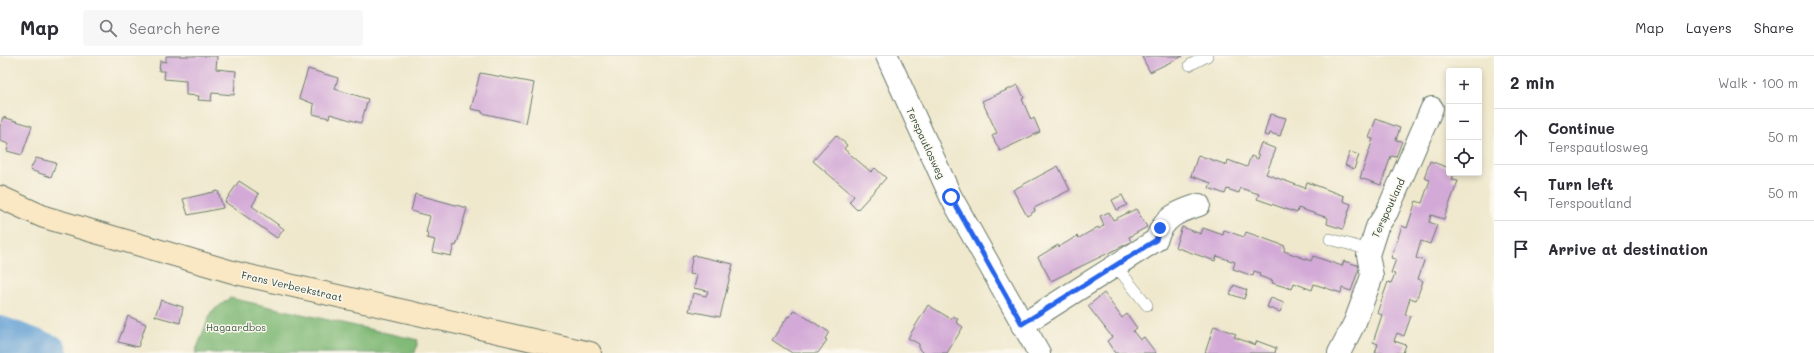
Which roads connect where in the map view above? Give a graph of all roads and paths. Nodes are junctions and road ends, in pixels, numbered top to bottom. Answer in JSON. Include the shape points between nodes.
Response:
{"nodes":[{"id":1,"x":887,"y":56,"type":"edge"},
{"id":2,"x":1208,"y":56,"type":"edge"},
{"id":3,"x":1190,"y":65,"type":"dead end"},
{"id":4,"x":1432,"y":108,"type":"dead end"},
{"id":5,"x":0,"y":197,"type":"edge"},
{"id":6,"x":1199,"y":206,"type":"dead end"},
{"id":7,"x":1330,"y":239,"type":"dead end"},
{"id":8,"x":1370,"y":250,"type":"junction"},
{"id":9,"x":1116,"y":266,"type":"junction"},
{"id":10,"x":1147,"y":305,"type":"dead end"},
{"id":11,"x":1022,"y":324,"type":"junction"},
{"id":12,"x":590,"y":353,"type":"edge"},
{"id":13,"x":1039,"y":353,"type":"edge"},
{"id":14,"x":1339,"y":353,"type":"edge"}],
"edges":[{"from":1,"to":11,"type":"street","name":"Terspautlosweg","via":[[951,197]]},
{"from":2,"to":3,"type":"lane"},
{"from":4,"to":8,"type":"street","name":"Terspoutland","via":[[1387,212],[1377,227]]},
{"from":5,"to":12,"type":"main road","name":"Frans Verbeekstraat","via":[[44,217],[236,273]]},
{"from":6,"to":9,"type":"street","via":[[1178,212],[1160,228],[1156,240]]},
{"from":7,"to":8,"type":"lane"},
{"from":8,"to":14,"type":"street","name":"Terspoutland","via":[[1368,255],[1372,276],[1355,322]]},
{"from":9,"to":10,"type":"lane"},
{"from":9,"to":11,"type":"street"},
{"from":11,"to":13,"type":"street","name":"Terspautlosweg"}]}
